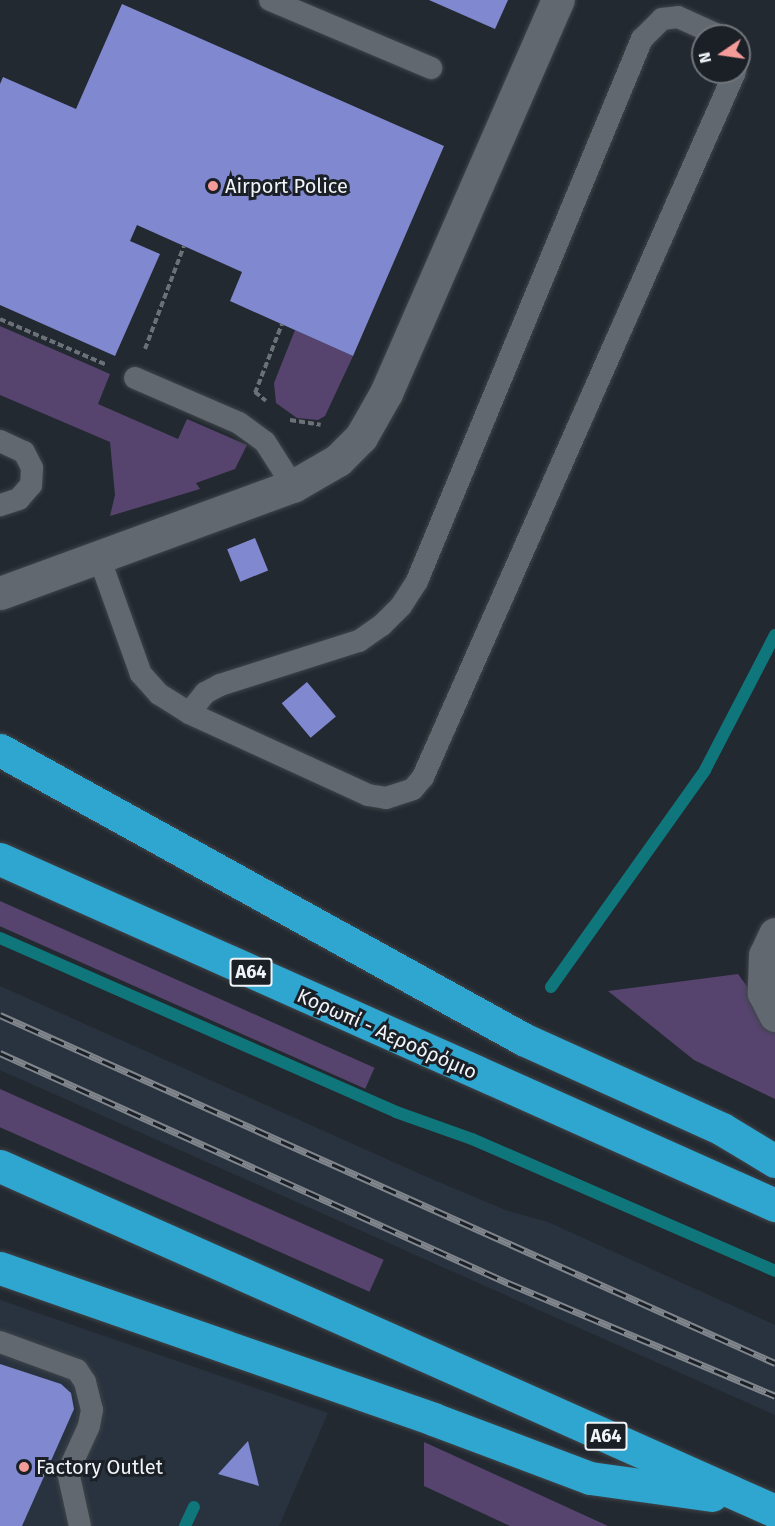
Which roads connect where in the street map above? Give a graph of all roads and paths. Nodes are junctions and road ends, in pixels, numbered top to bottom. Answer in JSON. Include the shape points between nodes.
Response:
{"nodes":[{"id":1,"x":270,"y":0,"type":"edge"},
{"id":2,"x":558,"y":0,"type":"edge"},
{"id":3,"x":693,"y":24,"type":"edge"},
{"id":4,"x":431,"y":68,"type":"dead end"},
{"id":5,"x":730,"y":84,"type":"edge"},
{"id":6,"x":184,"y":246,"type":"dead end"},
{"id":7,"x":0,"y":319,"type":"edge"},
{"id":8,"x":282,"y":324,"type":"dead end"},
{"id":9,"x":135,"y":378,"type":"junction"},
{"id":10,"x":255,"y":392,"type":"junction"},
{"id":11,"x":271,"y":407,"type":"dead end"},
{"id":12,"x":285,"y":418,"type":"dead end"},
{"id":13,"x":326,"y":422,"type":"dead end"},
{"id":14,"x":239,"y":423,"type":"junction"},
{"id":15,"x":0,"y":441,"type":"edge"},
{"id":16,"x":293,"y":486,"type":"junction"},
{"id":17,"x":0,"y":505,"type":"edge"},
{"id":18,"x":99,"y":557,"type":"junction"},
{"id":19,"x":0,"y":593,"type":"edge"},
{"id":20,"x":189,"y":713,"type":"junction"},
{"id":21,"x":0,"y":750,"type":"edge"},
{"id":22,"x":0,"y":859,"type":"edge"},
{"id":23,"x":775,"y":934,"type":"edge"},
{"id":24,"x":775,"y":1015,"type":"edge"},
{"id":25,"x":775,"y":1161,"type":"edge"},
{"id":26,"x":0,"y":1166,"type":"edge"},
{"id":27,"x":775,"y":1205,"type":"edge"},
{"id":28,"x":0,"y":1268,"type":"edge"},
{"id":29,"x":0,"y":1342,"type":"edge"},
{"id":30,"x":762,"y":1505,"type":"edge"},
{"id":31,"x":80,"y":1526,"type":"edge"}],
"edges":[{"from":1,"to":4,"type":"lane"},
{"from":2,"to":16,"type":"street","via":[[386,393],[361,437],[338,460]]},
{"from":3,"to":20,"type":"lane","via":[[678,17],[662,19],[642,39],[417,580],[400,606],[359,641],[220,685],[204,693]]},
{"from":5,"to":20,"type":"lane","via":[[428,766],[413,789],[386,798],[368,795]]},
{"from":6,"to":9,"type":"path"},
{"from":7,"to":9,"type":"path"},
{"from":8,"to":10,"type":"path"},
{"from":9,"to":14,"type":"lane"},
{"from":10,"to":11,"type":"path"},
{"from":10,"to":14,"type":"path"},
{"from":12,"to":13,"type":"path","via":[[310,426]]},
{"from":14,"to":16,"type":"lane","via":[[265,442]]},
{"from":15,"to":17,"type":"lane","via":[[24,452],[32,468],[31,485],[19,499]]},
{"from":16,"to":18,"type":"street"},
{"from":18,"to":19,"type":"street"},
{"from":18,"to":20,"type":"lane","via":[[141,674],[159,694]]},
{"from":21,"to":25,"type":"highway","via":[[523,1038],[722,1129]]},
{"from":22,"to":27,"type":"highway","name":"Κορωπί - Αεροδρόμιο","number":"Α64"},
{"from":23,"to":24,"type":"street","via":[[765,955],[764,993]]},
{"from":26,"to":30,"type":"highway","number":"Α64"},
{"from":28,"to":30,"type":"highway","via":[[590,1478]]},
{"from":29,"to":31,"type":"lane","via":[[78,1370],[86,1382],[92,1410],[89,1426],[68,1472]]}]}
